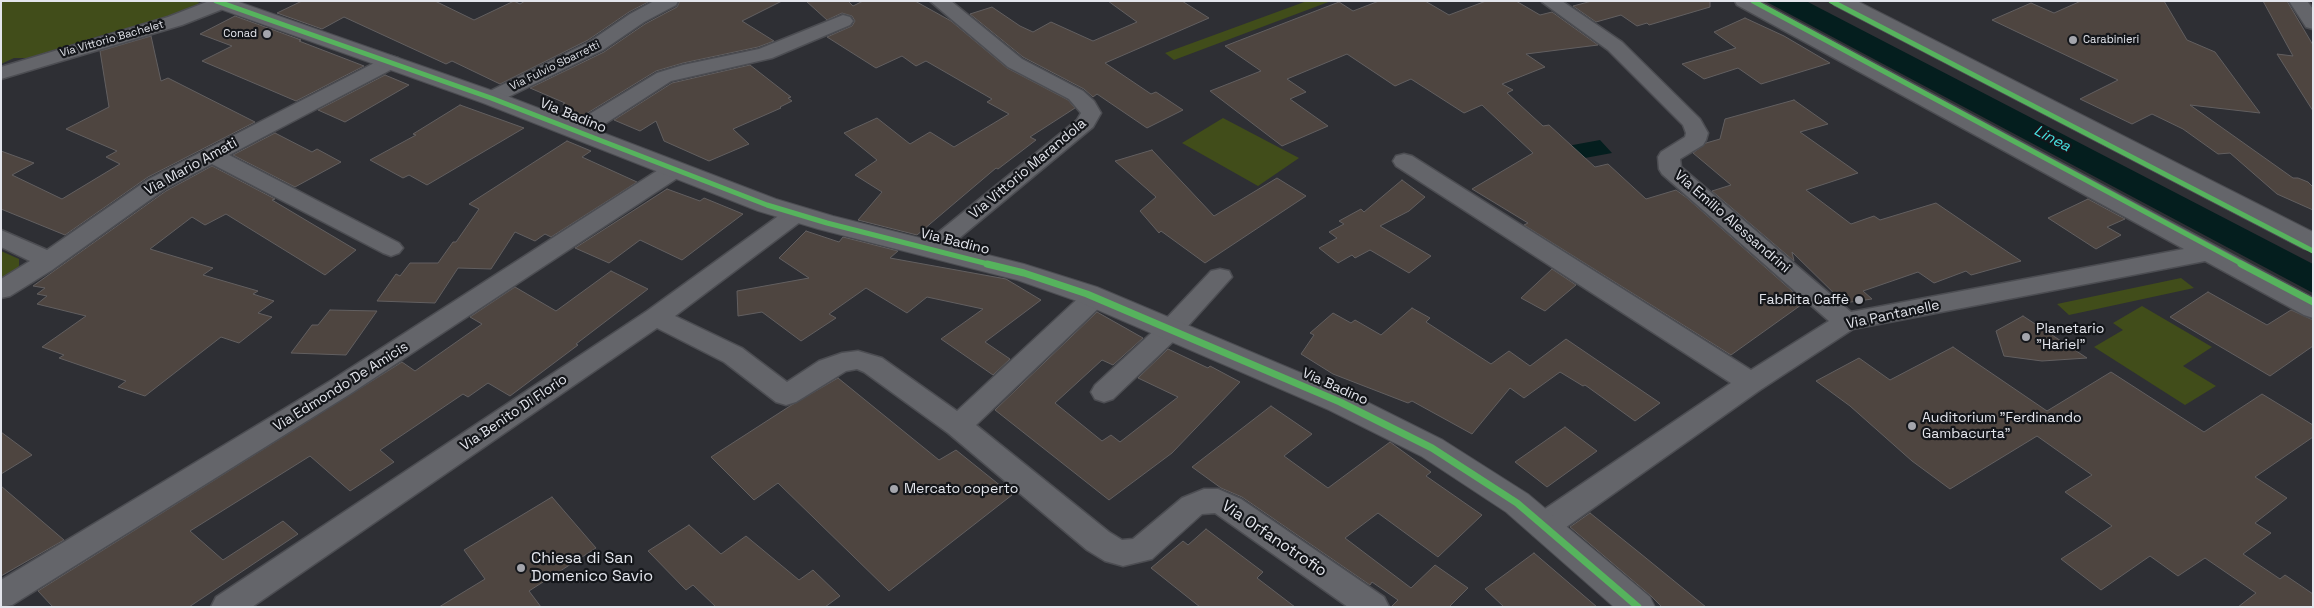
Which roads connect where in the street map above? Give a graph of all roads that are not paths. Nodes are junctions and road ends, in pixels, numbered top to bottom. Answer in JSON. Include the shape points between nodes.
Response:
{"nodes":[{"id":1,"x":670,"y":1,"type":"edge"},
{"id":2,"x":939,"y":1,"type":"edge"},
{"id":3,"x":1744,"y":1,"type":"edge"},
{"id":4,"x":1841,"y":1,"type":"edge"},
{"id":5,"x":2298,"y":1,"type":"edge"},
{"id":6,"x":219,"y":2,"type":"edge"},
{"id":7,"x":1551,"y":2,"type":"edge"},
{"id":8,"x":843,"y":21,"type":"dead end"},
{"id":9,"x":2313,"y":22,"type":"edge"},
{"id":10,"x":391,"y":62,"type":"junction"},
{"id":11,"x":1,"y":73,"type":"edge"},
{"id":12,"x":491,"y":98,"type":"junction"},
{"id":13,"x":578,"y":131,"type":"junction"},
{"id":14,"x":210,"y":155,"type":"junction"},
{"id":15,"x":1404,"y":160,"type":"dead end"},
{"id":16,"x":674,"y":170,"type":"junction"},
{"id":17,"x":796,"y":214,"type":"junction"},
{"id":18,"x":1,"y":238,"type":"edge"},
{"id":19,"x":2313,"y":243,"type":"edge"},
{"id":20,"x":391,"y":248,"type":"dead end"},
{"id":21,"x":932,"y":250,"type":"junction"},
{"id":22,"x":2207,"y":253,"type":"junction"},
{"id":23,"x":49,"y":260,"type":"junction"},
{"id":24,"x":1220,"y":277,"type":"dead end"},
{"id":25,"x":1,"y":290,"type":"edge"},
{"id":26,"x":1094,"y":297,"type":"junction"},
{"id":27,"x":2313,"y":309,"type":"edge"},
{"id":28,"x":656,"y":317,"type":"junction"},
{"id":29,"x":1846,"y":322,"type":"junction"},
{"id":30,"x":1170,"y":330,"type":"junction"},
{"id":31,"x":1751,"y":383,"type":"junction"},
{"id":32,"x":1104,"y":392,"type":"dead end"},
{"id":33,"x":958,"y":426,"type":"junction"},
{"id":34,"x":1544,"y":526,"type":"junction"},
{"id":35,"x":1,"y":596,"type":"edge"},
{"id":36,"x":227,"y":607,"type":"edge"},
{"id":37,"x":1373,"y":607,"type":"edge"},
{"id":38,"x":1638,"y":607,"type":"edge"}],
"edges":[{"from":1,"to":12,"type":"street","name":"Via Fulvio Sbarretti","via":[[637,18],[590,50]]},
{"from":2,"to":21,"type":"street","name":"Via Vittorio Marandola","via":[[1015,63],[1076,95],[1091,113],[1086,123]]},
{"from":3,"to":22,"type":"street"},
{"from":4,"to":19,"type":"street"},
{"from":5,"to":9,"type":"street"},
{"from":6,"to":10,"type":"street","name":"Via Badino"},
{"from":6,"to":11,"type":"street","name":"Via Vittorio Bachelet","via":[[175,21]]},
{"from":7,"to":29,"type":"street","name":"Via Emilio Alessandrini","via":[[1615,46],[1693,123],[1698,133],[1695,140],[1669,156],[1670,168]]},
{"from":8,"to":13,"type":"street","via":[[765,54],[664,77]]},
{"from":10,"to":12,"type":"street","name":"Via Badino"},
{"from":10,"to":14,"type":"street","name":"Via Mario Amati"},
{"from":12,"to":13,"type":"street","name":"Via Badino"},
{"from":13,"to":16,"type":"street","name":"Via Badino"},
{"from":14,"to":20,"type":"street"},
{"from":14,"to":23,"type":"street","name":"Via Mario Amati","via":[[157,184]]},
{"from":15,"to":31,"type":"street"},
{"from":16,"to":17,"type":"street","name":"Via Badino"},
{"from":16,"to":35,"type":"street","name":"Via Edmondo De Amicis","via":[[334,392]]},
{"from":17,"to":21,"type":"street","name":"Via Badino"},
{"from":17,"to":28,"type":"street","name":"Via Benito Di Florio"},
{"from":18,"to":23,"type":"street"},
{"from":21,"to":26,"type":"street","name":"Via Badino","via":[[1032,275]]},
{"from":22,"to":27,"type":"street"},
{"from":22,"to":29,"type":"street","name":"Via Pantanelle"},
{"from":23,"to":25,"type":"street","name":"Via Mario Amati"},
{"from":24,"to":30,"type":"street"},
{"from":26,"to":30,"type":"street","name":"Via Badino"},
{"from":26,"to":33,"type":"street"},
{"from":28,"to":33,"type":"street","via":[[733,355],[786,394],[834,365],[850,360],[866,362],[881,369]]},
{"from":28,"to":36,"type":"street","name":"Via Benito Di Florio"},
{"from":29,"to":31,"type":"street","name":"Via Pantanelle"},
{"from":30,"to":32,"type":"street"},
{"from":30,"to":34,"type":"street","name":"Via Badino","via":[[1340,402],[1417,440],[1479,476]]},
{"from":31,"to":34,"type":"street","name":"Via Pantanelle"},
{"from":33,"to":37,"type":"street","name":"Via Orfanotrofio","via":[[1106,547],[1123,554],[1134,552],[1148,545],[1198,503],[1218,501],[1232,507]]},
{"from":34,"to":38,"type":"street","name":"Via Badino"}]}
